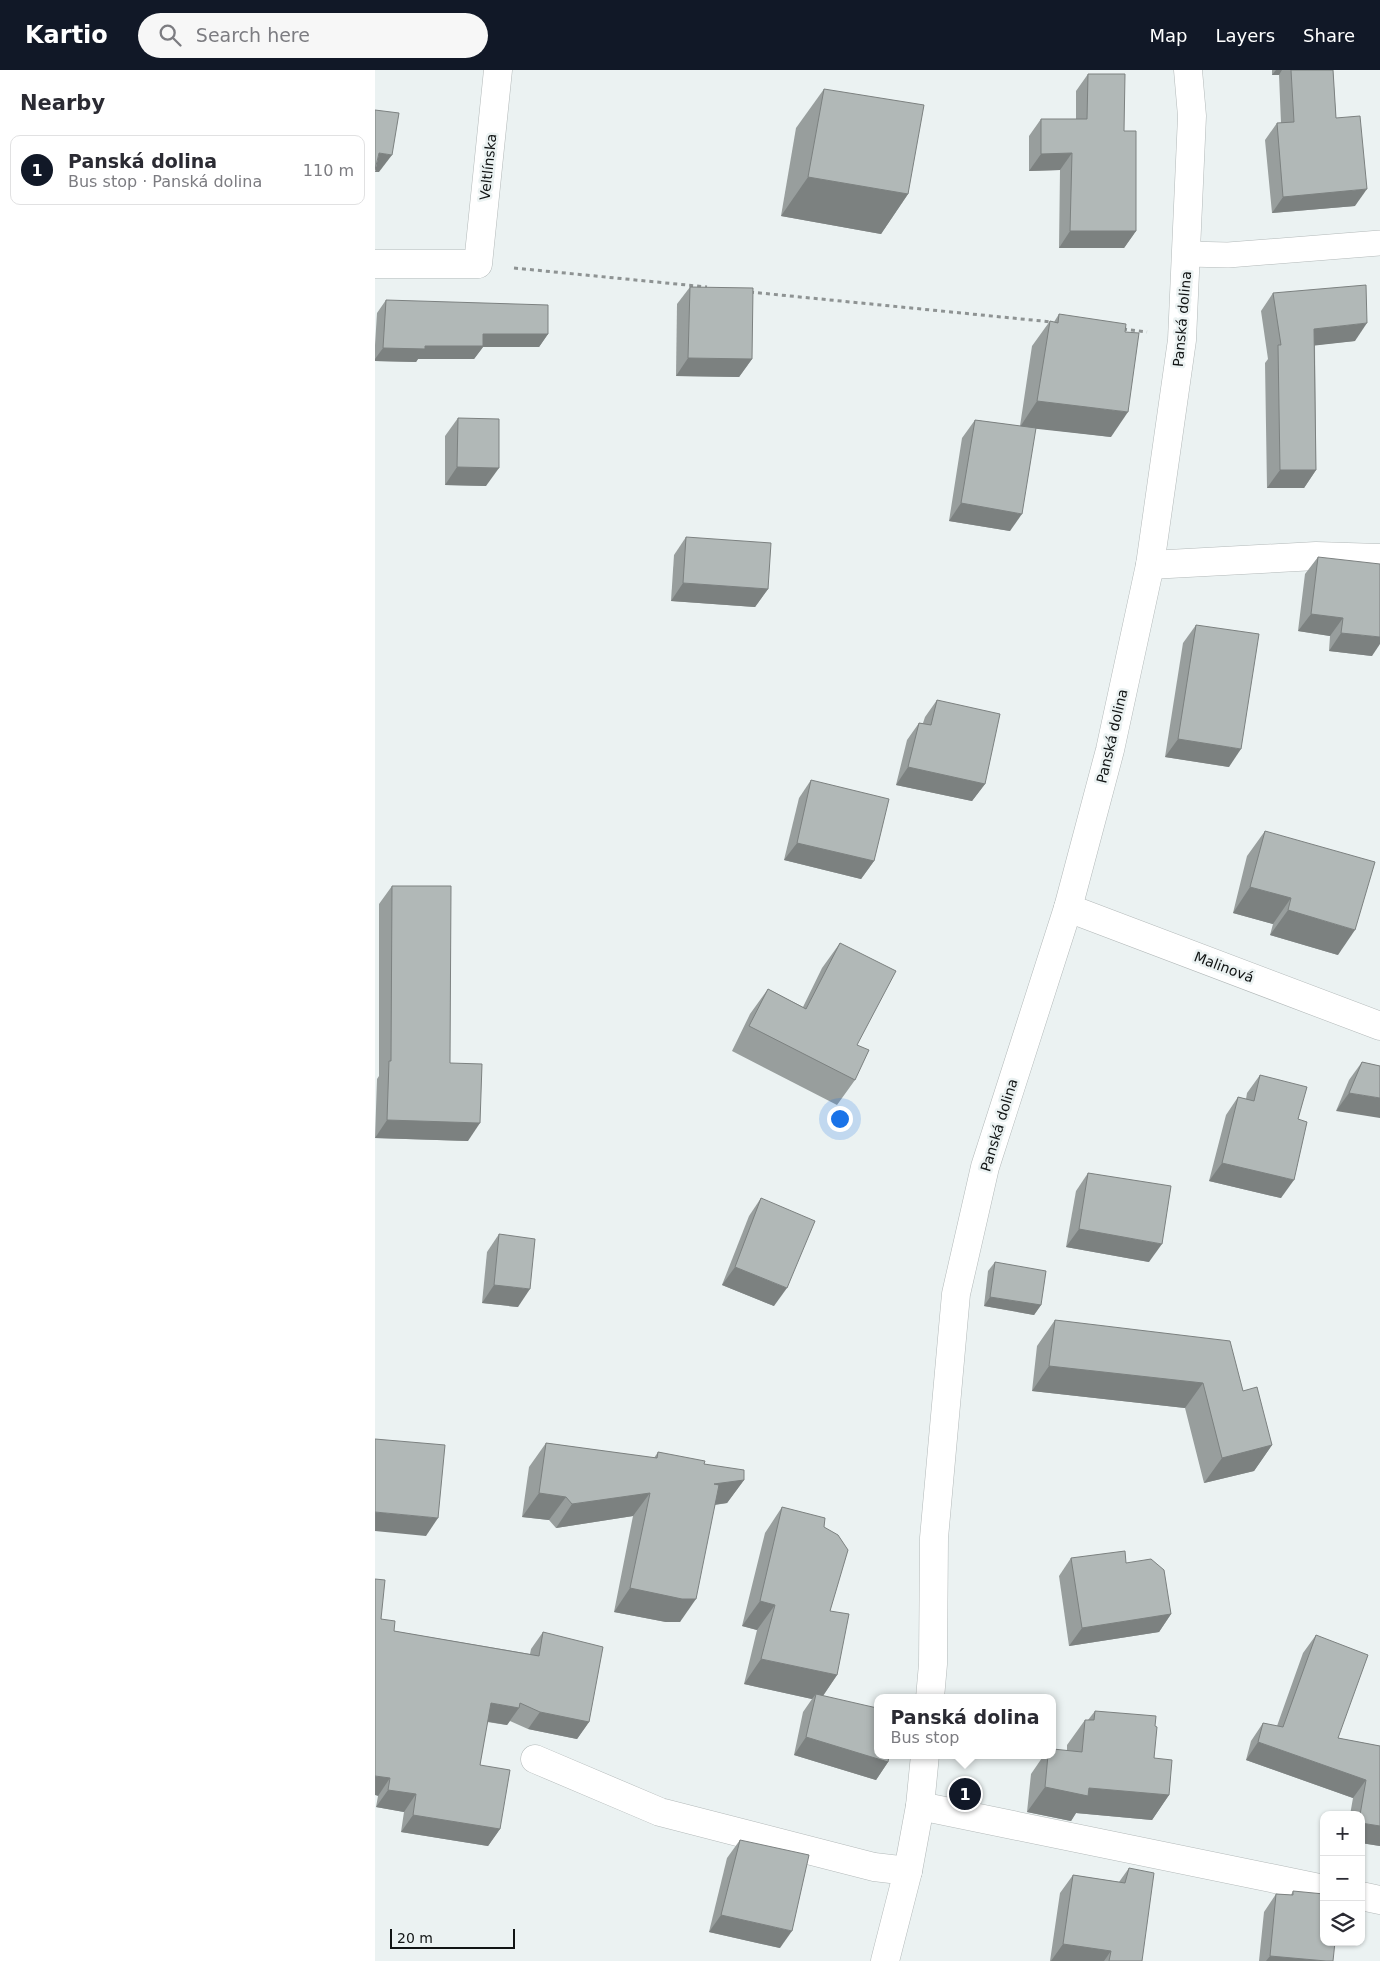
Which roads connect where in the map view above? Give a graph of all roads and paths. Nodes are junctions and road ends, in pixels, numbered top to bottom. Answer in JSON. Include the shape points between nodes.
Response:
{"nodes":[{"id":1,"x":498,"y":70,"type":"edge"},
{"id":2,"x":1188,"y":70,"type":"edge"},
{"id":3,"x":1380,"y":243,"type":"edge"},
{"id":4,"x":1187,"y":254,"type":"junction"},
{"id":5,"x":375,"y":264,"type":"edge"},
{"id":6,"x":479,"y":264,"type":"junction"},
{"id":7,"x":716,"y":288,"type":"edge"},
{"id":8,"x":746,"y":291,"type":"edge"},
{"id":9,"x":1053,"y":322,"type":"edge"},
{"id":10,"x":1122,"y":329,"type":"edge"},
{"id":11,"x":1182,"y":340,"type":"junction"},
{"id":12,"x":1380,"y":558,"type":"edge"},
{"id":13,"x":1150,"y":566,"type":"junction"},
{"id":14,"x":1068,"y":908,"type":"junction"},
{"id":15,"x":1380,"y":1026,"type":"edge"},
{"id":16,"x":930,"y":1694,"type":"edge"},
{"id":17,"x":535,"y":1759,"type":"dead end"},
{"id":18,"x":925,"y":1759,"type":"edge"},
{"id":19,"x":920,"y":1806,"type":"junction"},
{"id":20,"x":908,"y":1871,"type":"junction"},
{"id":21,"x":1320,"y":1888,"type":"edge"},
{"id":22,"x":1365,"y":1897,"type":"edge"},
{"id":23,"x":1380,"y":1900,"type":"edge"},
{"id":24,"x":885,"y":1961,"type":"edge"}],
"edges":[{"from":1,"to":6,"type":"street","name":"Veltlínska"},
{"from":2,"to":4,"type":"street","name":"Panská dolina","via":[[1192,116]]},
{"from":3,"to":4,"type":"lane","via":[[1228,255]]},
{"from":4,"to":11,"type":"street","name":"Panská dolina"},
{"from":5,"to":6,"type":"street"},
{"from":6,"to":7,"type":"path"},
{"from":8,"to":9,"type":"path"},
{"from":10,"to":11,"type":"path"},
{"from":11,"to":13,"type":"street","name":"Panská dolina"},
{"from":12,"to":13,"type":"street","via":[[1317,556]]},
{"from":13,"to":14,"type":"street","name":"Panská dolina","via":[[1111,750]]},
{"from":14,"to":15,"type":"street","name":"Malinová"},
{"from":14,"to":16,"type":"street","name":"Panská dolina","via":[[985,1167],[956,1294],[934,1538]]},
{"from":17,"to":20,"type":"street","via":[[659,1812],[874,1867]]},
{"from":18,"to":19,"type":"street"},
{"from":19,"to":20,"type":"street"},
{"from":19,"to":21,"type":"street"},
{"from":20,"to":24,"type":"street"},
{"from":22,"to":23,"type":"street"}]}
